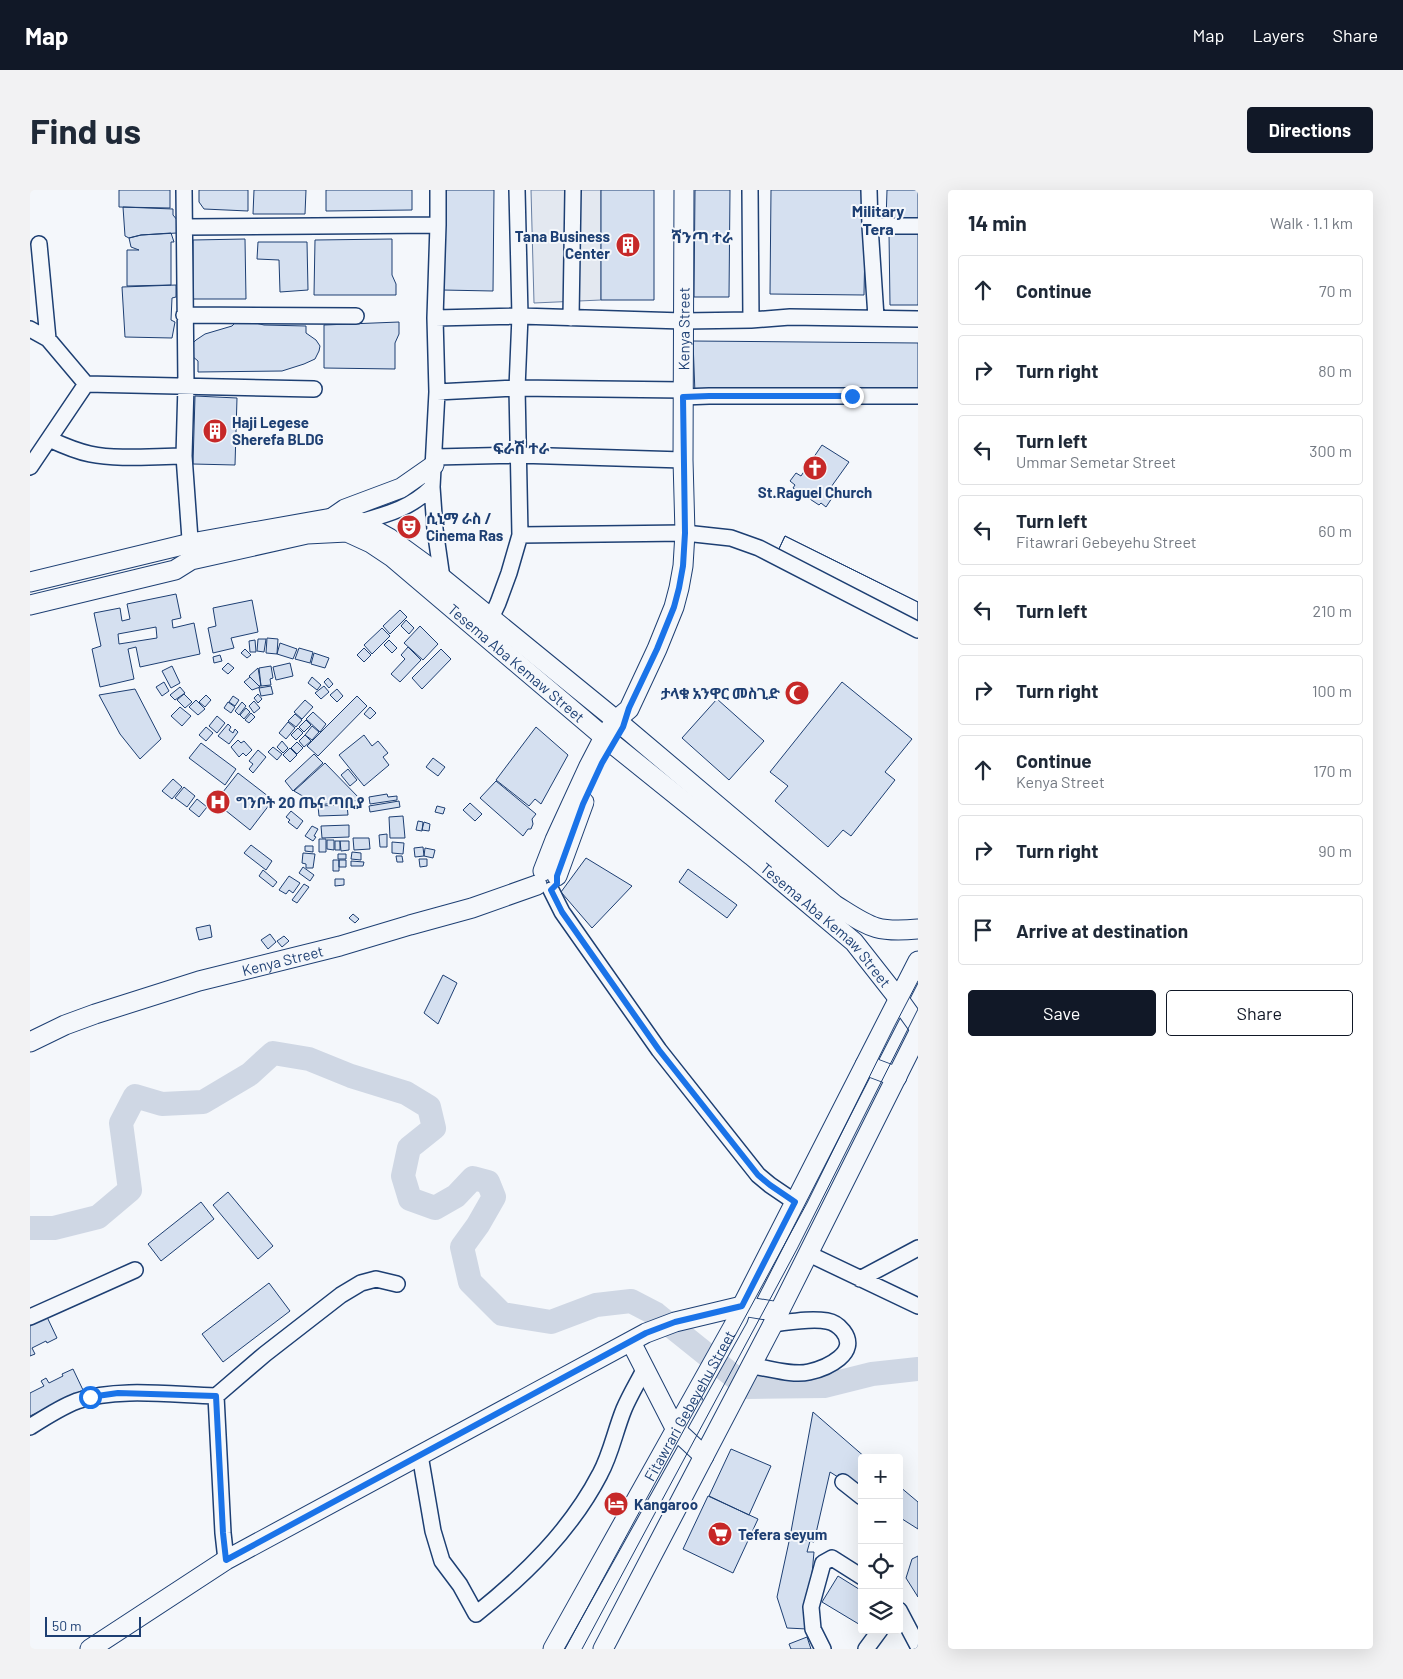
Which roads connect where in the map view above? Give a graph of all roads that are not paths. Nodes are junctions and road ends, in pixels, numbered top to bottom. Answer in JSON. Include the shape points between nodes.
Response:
{"nodes":[{"id":1,"x":184,"y":190,"type":"edge"},
{"id":2,"x":438,"y":190,"type":"edge"},
{"id":3,"x":517,"y":190,"type":"edge"},
{"id":4,"x":572,"y":190,"type":"edge"},
{"id":5,"x":684,"y":190,"type":"edge"},
{"id":6,"x":750,"y":190,"type":"edge"},
{"id":7,"x":869,"y":190,"type":"edge"},
{"id":8,"x":438,"y":225,"type":"junction"},
{"id":9,"x":870,"y":226,"type":"junction"},
{"id":10,"x":918,"y":226,"type":"edge"},
{"id":11,"x":185,"y":227,"type":"junction"},
{"id":12,"x":39,"y":244,"type":"dead end"},
{"id":13,"x":184,"y":315,"type":"junction"},
{"id":14,"x":356,"y":316,"type":"dead end"},
{"id":15,"x":520,"y":316,"type":"junction"},
{"id":16,"x":876,"y":317,"type":"junction"},
{"id":17,"x":435,"y":318,"type":"junction"},
{"id":18,"x":571,"y":318,"type":"junction"},
{"id":19,"x":918,"y":319,"type":"edge"},
{"id":20,"x":751,"y":320,"type":"junction"},
{"id":21,"x":684,"y":321,"type":"junction"},
{"id":22,"x":30,"y":329,"type":"edge"},
{"id":23,"x":48,"y":338,"type":"junction"},
{"id":24,"x":86,"y":384,"type":"junction"},
{"id":25,"x":186,"y":385,"type":"junction"},
{"id":26,"x":517,"y":388,"type":"junction"},
{"id":27,"x":314,"y":389,"type":"dead end"},
{"id":28,"x":437,"y":392,"type":"junction"},
{"id":29,"x":683,"y":394,"type":"junction"},
{"id":30,"x":918,"y":396,"type":"edge"},
{"id":31,"x":49,"y":439,"type":"junction"},
{"id":32,"x":517,"y":455,"type":"junction"},
{"id":33,"x":184,"y":456,"type":"junction"},
{"id":34,"x":683,"y":460,"type":"junction"},
{"id":35,"x":434,"y":461,"type":"junction"},
{"id":36,"x":30,"y":467,"type":"edge"},
{"id":37,"x":432,"y":487,"type":"junction"},
{"id":38,"x":332,"y":518,"type":"junction"},
{"id":39,"x":354,"y":527,"type":"junction"},
{"id":40,"x":685,"y":533,"type":"junction"},
{"id":41,"x":520,"y":535,"type":"junction"},
{"id":42,"x":191,"y":552,"type":"junction"},
{"id":43,"x":442,"y":578,"type":"junction"},
{"id":44,"x":30,"y":582,"type":"edge"},
{"id":45,"x":30,"y":605,"type":"edge"},
{"id":46,"x":485,"y":625,"type":"junction"},
{"id":47,"x":918,"y":630,"type":"edge"},
{"id":48,"x":623,"y":719,"type":"junction"},
{"id":49,"x":608,"y":740,"type":"junction"},
{"id":50,"x":547,"y":880,"type":"junction"},
{"id":51,"x":918,"y":929,"type":"edge"},
{"id":52,"x":918,"y":961,"type":"edge"},
{"id":53,"x":898,"y":998,"type":"junction"},
{"id":54,"x":918,"y":1026,"type":"edge"},
{"id":55,"x":918,"y":1034,"type":"edge"},
{"id":56,"x":30,"y":1042,"type":"edge"},
{"id":57,"x":865,"y":1065,"type":"junction"},
{"id":58,"x":897,"y":1077,"type":"junction"},
{"id":59,"x":795,"y":1202,"type":"junction"},
{"id":60,"x":918,"y":1248,"type":"edge"},
{"id":61,"x":809,"y":1254,"type":"junction"},
{"id":62,"x":135,"y":1270,"type":"dead end"},
{"id":63,"x":860,"y":1280,"type":"junction"},
{"id":64,"x":397,"y":1284,"type":"dead end"},
{"id":65,"x":742,"y":1306,"type":"junction"},
{"id":66,"x":918,"y":1306,"type":"edge"},
{"id":67,"x":30,"y":1316,"type":"edge"},
{"id":68,"x":776,"y":1318,"type":"junction"},
{"id":69,"x":638,"y":1337,"type":"junction"},
{"id":70,"x":644,"y":1368,"type":"junction"},
{"id":71,"x":750,"y":1369,"type":"junction"},
{"id":72,"x":216,"y":1396,"type":"junction"},
{"id":73,"x":30,"y":1428,"type":"edge"},
{"id":74,"x":676,"y":1430,"type":"junction"},
{"id":75,"x":420,"y":1455,"type":"junction"},
{"id":76,"x":704,"y":1456,"type":"junction"},
{"id":77,"x":842,"y":1482,"type":"dead end"},
{"id":78,"x":858,"y":1494,"type":"edge"},
{"id":79,"x":226,"y":1560,"type":"junction"},
{"id":80,"x":858,"y":1575,"type":"edge"},
{"id":81,"x":903,"y":1618,"type":"edge"},
{"id":82,"x":877,"y":1634,"type":"edge"},
{"id":83,"x":918,"y":1646,"type":"edge"},
{"id":84,"x":90,"y":1649,"type":"edge"},
{"id":85,"x":554,"y":1649,"type":"edge"},
{"id":86,"x":603,"y":1649,"type":"edge"},
{"id":87,"x":823,"y":1649,"type":"edge"},
{"id":88,"x":866,"y":1649,"type":"edge"}],
"edges":[{"from":1,"to":11,"type":"street"},
{"from":2,"to":8,"type":"street"},
{"from":3,"to":15,"type":"street"},
{"from":4,"to":18,"type":"street"},
{"from":5,"to":21,"type":"main road","name":"Kenya Street"},
{"from":6,"to":20,"type":"street"},
{"from":7,"to":9,"type":"street"},
{"from":8,"to":11,"type":"street"},
{"from":8,"to":17,"type":"street"},
{"from":9,"to":10,"type":"street"},
{"from":9,"to":16,"type":"street"},
{"from":11,"to":13,"type":"street"},
{"from":12,"to":23,"type":"street"},
{"from":13,"to":14,"type":"street"},
{"from":13,"to":25,"type":"street"},
{"from":15,"to":17,"type":"street"},
{"from":15,"to":18,"type":"street"},
{"from":15,"to":26,"type":"street"},
{"from":16,"to":19,"type":"street"},
{"from":16,"to":20,"type":"street"},
{"from":17,"to":28,"type":"street"},
{"from":18,"to":21,"type":"street"},
{"from":20,"to":21,"type":"street"},
{"from":21,"to":29,"type":"main road","name":"Kenya Street"},
{"from":22,"to":23,"type":"street"},
{"from":23,"to":24,"type":"street"},
{"from":24,"to":25,"type":"street"},
{"from":24,"to":31,"type":"street"},
{"from":25,"to":27,"type":"street"},
{"from":25,"to":33,"type":"street"},
{"from":26,"to":28,"type":"street"},
{"from":26,"to":29,"type":"street"},
{"from":26,"to":32,"type":"street"},
{"from":28,"to":35,"type":"street"},
{"from":29,"to":30,"type":"street"},
{"from":29,"to":34,"type":"main road","name":"Kenya Street"},
{"from":31,"to":33,"type":"street","via":[[90,454]]},
{"from":31,"to":36,"type":"street"},
{"from":32,"to":34,"type":"street"},
{"from":32,"to":35,"type":"street"},
{"from":32,"to":41,"type":"street"},
{"from":33,"to":42,"type":"street"},
{"from":34,"to":40,"type":"main road","name":"Kenya Street"},
{"from":35,"to":37,"type":"street"},
{"from":35,"to":38,"type":"main road","via":[[401,488],[345,509]]},
{"from":37,"to":39,"type":"street","via":[[406,507]]},
{"from":37,"to":43,"type":"street"},
{"from":38,"to":39,"type":"main road","name":"Tesema Aba Kemaw Street","via":[[352,519]]},
{"from":38,"to":42,"type":"main road","name":"Tesema Aba Kemaw Street"},
{"from":39,"to":42,"type":"main road","name":"Tesema Aba Kemaw Street"},
{"from":39,"to":43,"type":"main road","name":"Tesema Aba Kemaw Street","via":[[389,538]]},
{"from":39,"to":46,"type":"main road","name":"Tesema Aba Kemaw Street","via":[[371,543]]},
{"from":40,"to":41,"type":"street"},
{"from":40,"to":47,"type":"street","via":[[745,542]]},
{"from":40,"to":48,"type":"main road","name":"Kenya Street","via":[[683,566],[674,607]]},
{"from":41,"to":46,"type":"street","via":[[509,572]]},
{"from":42,"to":44,"type":"main road","name":"Tesema Aba Kemaw Street"},
{"from":42,"to":45,"type":"main road","name":"Tesema Aba Kemaw Street","via":[[175,570]]},
{"from":43,"to":46,"type":"main road","name":"Tesema Aba Kemaw Street"},
{"from":46,"to":48,"type":"main road","name":"Tesema Aba Kemaw Street"},
{"from":46,"to":49,"type":"main road","name":"Tesema Aba Kemaw Street"},
{"from":48,"to":49,"type":"main road","name":"Kenya Street"},
{"from":48,"to":51,"type":"main road","name":"Tesema Aba Kemaw Street","via":[[835,905],[870,927],[891,931]]},
{"from":49,"to":50,"type":"main road","via":[[571,804]]},
{"from":49,"to":53,"type":"main road","name":"Tesema Aba Kemaw Street","via":[[854,942]]},
{"from":50,"to":56,"type":"main road","name":"Kenya Street","via":[[472,908],[340,946],[199,981],[94,1014]]},
{"from":50,"to":59,"type":"street","via":[[562,912],[659,1050],[758,1175]]},
{"from":52,"to":53,"type":"main road","name":"Fitawrari Gebeyehu Street"},
{"from":53,"to":54,"type":"main road","name":"Tesema Aba Kemaw Street"},
{"from":53,"to":57,"type":"main road","name":"Fitawrari Gebeyehu Street"},
{"from":55,"to":58,"type":"main road"},
{"from":57,"to":58,"type":"main road"},
{"from":57,"to":59,"type":"main road","name":"Fitawrari Gebeyehu Street"},
{"from":58,"to":61,"type":"main road"},
{"from":59,"to":65,"type":"main road","name":"Fitawrari Gebeyehu Street"},
{"from":60,"to":63,"type":"street"},
{"from":61,"to":63,"type":"street"},
{"from":61,"to":68,"type":"main road"},
{"from":62,"to":67,"type":"street"},
{"from":63,"to":66,"type":"street"},
{"from":64,"to":72,"type":"street","via":[[376,1280],[361,1283],[341,1295]]},
{"from":65,"to":68,"type":"main road"},
{"from":65,"to":69,"type":"main road","via":[[675,1322]]},
{"from":65,"to":74,"type":"main road","name":"Fitawrari Gebeyehu Street"},
{"from":68,"to":71,"type":"main road"},
{"from":68,"to":71,"type":"street","via":[[834,1323],[848,1340],[845,1353],[838,1360],[808,1372]]},
{"from":69,"to":70,"type":"main road"},
{"from":69,"to":75,"type":"main road"},
{"from":70,"to":74,"type":"main road"},
{"from":70,"to":75,"type":"street","via":[[624,1410],[608,1458],[571,1520],[533,1566],[476,1614],[442,1561],[433,1531]]},
{"from":71,"to":76,"type":"main road"},
{"from":72,"to":73,"type":"street","via":[[104,1395],[76,1401]]},
{"from":72,"to":79,"type":"street"},
{"from":74,"to":76,"type":"main road"},
{"from":74,"to":85,"type":"main road","name":"Fitawrari Gebeyehu Street"},
{"from":75,"to":79,"type":"main road"},
{"from":76,"to":86,"type":"main road"},
{"from":77,"to":78,"type":"street"},
{"from":79,"to":84,"type":"main road"},
{"from":80,"to":87,"type":"street","via":[[832,1558],[823,1564],[811,1607],[813,1629]]},
{"from":81,"to":83,"type":"street"},
{"from":82,"to":88,"type":"street"}]}
